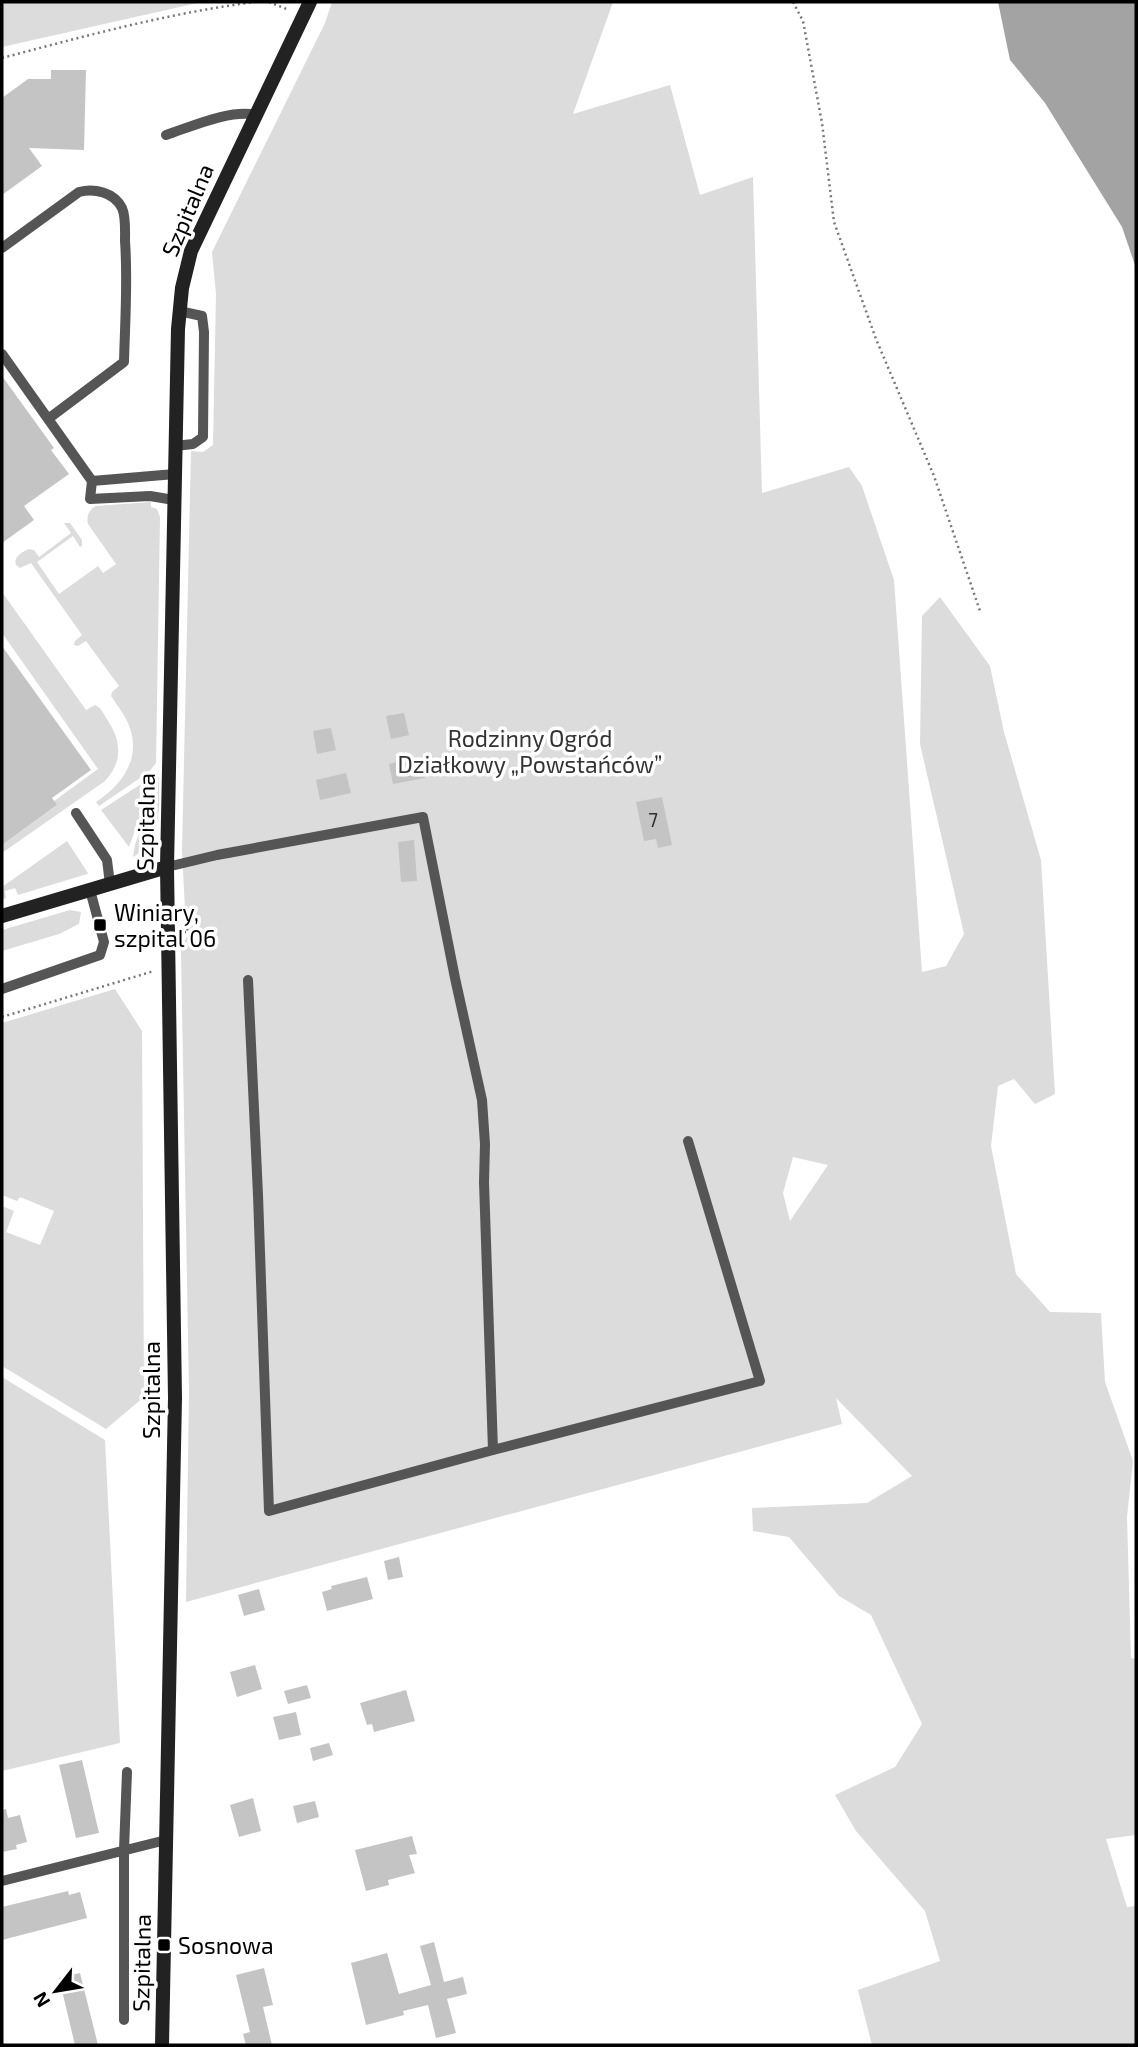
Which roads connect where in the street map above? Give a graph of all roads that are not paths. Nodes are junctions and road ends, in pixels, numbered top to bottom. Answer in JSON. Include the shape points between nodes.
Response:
{"nodes":[{"id":1,"x":310,"y":2,"type":"edge"},
{"id":2,"x":257,"y":115,"type":"junction"},
{"id":3,"x":166,"y":135,"type":"dead end"},
{"id":4,"x":2,"y":248,"type":"edge"},
{"id":5,"x":179,"y":311,"type":"junction"},
{"id":6,"x":2,"y":354,"type":"edge"},
{"id":7,"x":48,"y":419,"type":"junction"},
{"id":8,"x":175,"y":446,"type":"junction"},
{"id":9,"x":174,"y":474,"type":"junction"},
{"id":10,"x":92,"y":481,"type":"junction"},
{"id":11,"x":174,"y":500,"type":"junction"},
{"id":12,"x":76,"y":813,"type":"dead end"},
{"id":13,"x":167,"y":867,"type":"junction"},
{"id":14,"x":110,"y":884,"type":"junction"},
{"id":15,"x":90,"y":890,"type":"junction"},
{"id":16,"x":2,"y":916,"type":"edge"},
{"id":17,"x":248,"y":980,"type":"dead end"},
{"id":18,"x":2,"y":989,"type":"edge"},
{"id":19,"x":688,"y":1141,"type":"dead end"},
{"id":20,"x":493,"y":1450,"type":"junction"},
{"id":21,"x":127,"y":1772,"type":"dead end"},
{"id":22,"x":166,"y":1840,"type":"junction"},
{"id":23,"x":124,"y":1850,"type":"junction"},
{"id":24,"x":2,"y":1881,"type":"edge"},
{"id":25,"x":124,"y":2020,"type":"dead end"},
{"id":26,"x":162,"y":2045,"type":"edge"}],
"edges":[{"from":1,"to":2,"type":"street","name":"Szpitalna"},
{"from":2,"to":3,"type":"lane","via":[[230,115]]},
{"from":2,"to":5,"type":"street","name":"Szpitalna","via":[[191,251]]},
{"from":4,"to":7,"type":"lane","via":[[79,192],[101,191],[121,206],[127,272],[124,362]]},
{"from":5,"to":8,"type":"street","name":"Szpitalna"},
{"from":5,"to":8,"type":"lane","via":[[202,316],[203,437],[193,444]]},
{"from":6,"to":7,"type":"lane"},
{"from":7,"to":10,"type":"lane"},
{"from":8,"to":9,"type":"street","name":"Szpitalna"},
{"from":9,"to":10,"type":"lane"},
{"from":9,"to":11,"type":"street","name":"Szpitalna"},
{"from":10,"to":11,"type":"lane","via":[[90,499],[150,496]]},
{"from":11,"to":13,"type":"street","name":"Szpitalna"},
{"from":12,"to":14,"type":"lane","via":[[107,860]]},
{"from":13,"to":14,"type":"street"},
{"from":13,"to":20,"type":"lane","via":[[423,817],[482,1100]]},
{"from":13,"to":22,"type":"street","name":"Szpitalna","via":[[175,1398]]},
{"from":14,"to":15,"type":"street"},
{"from":15,"to":16,"type":"street"},
{"from":15,"to":18,"type":"lane","via":[[104,942],[100,955]]},
{"from":17,"to":20,"type":"lane","via":[[269,1511]]},
{"from":19,"to":20,"type":"lane","via":[[760,1381]]},
{"from":21,"to":23,"type":"lane"},
{"from":22,"to":23,"type":"lane"},
{"from":22,"to":26,"type":"street","name":"Szpitalna"},
{"from":23,"to":24,"type":"lane"},
{"from":23,"to":25,"type":"lane"}]}
